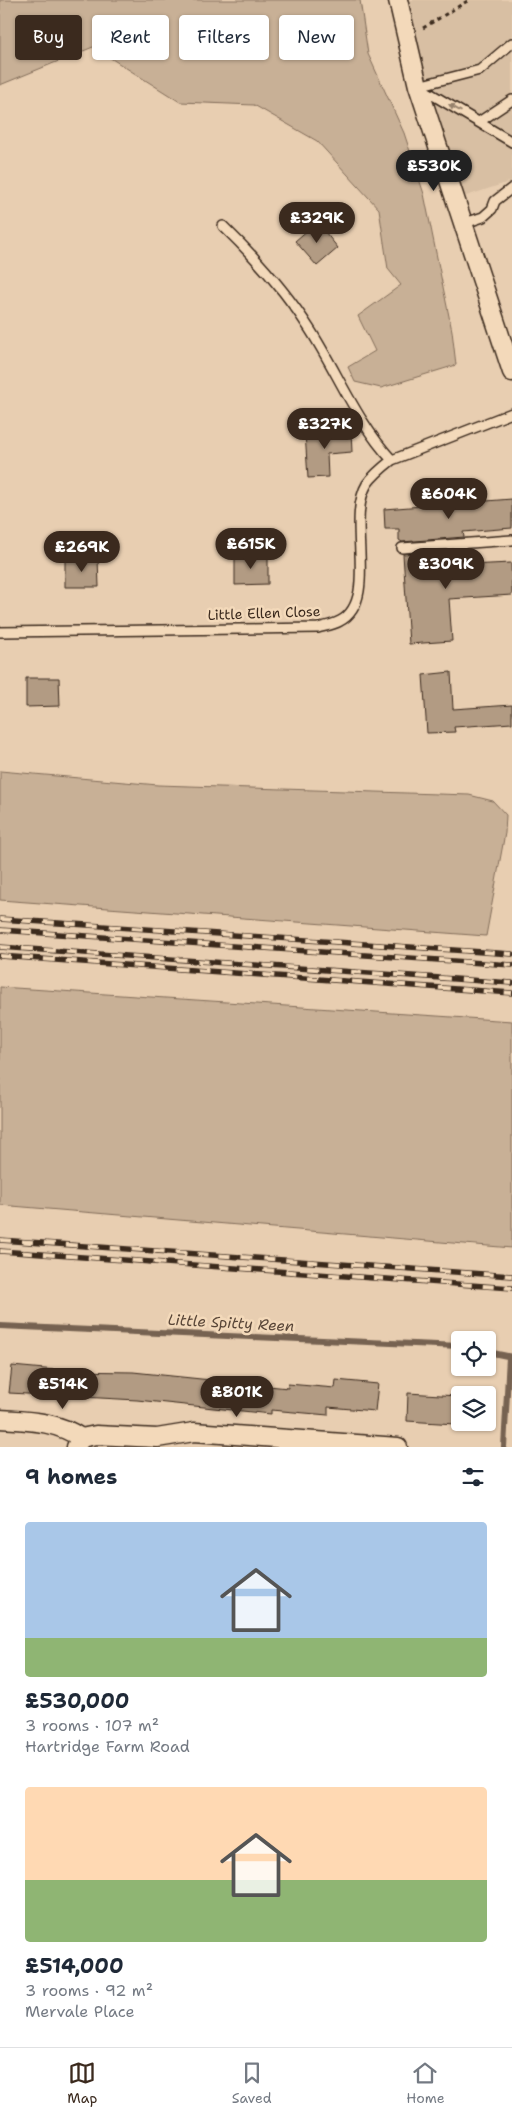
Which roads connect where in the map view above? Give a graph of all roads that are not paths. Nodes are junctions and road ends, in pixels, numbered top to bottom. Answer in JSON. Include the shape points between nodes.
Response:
{"nodes":[{"id":1,"x":401,"y":1,"type":"edge"},
{"id":2,"x":512,"y":43,"type":"edge"},
{"id":3,"x":418,"y":86,"type":"junction"},
{"id":4,"x":512,"y":100,"type":"edge"},
{"id":5,"x":479,"y":122,"type":"junction"},
{"id":6,"x":512,"y":142,"type":"edge"},
{"id":7,"x":512,"y":188,"type":"edge"},
{"id":8,"x":462,"y":224,"type":"junction"},
{"id":9,"x":223,"y":226,"type":"dead end"},
{"id":10,"x":512,"y":372,"type":"edge"},
{"id":11,"x":512,"y":412,"type":"edge"},
{"id":12,"x":392,"y":460,"type":"junction"},
{"id":13,"x":512,"y":540,"type":"edge"},
{"id":14,"x":402,"y":548,"type":"dead end"},
{"id":15,"x":0,"y":632,"type":"edge"},
{"id":16,"x":0,"y":1419,"type":"edge"},
{"id":17,"x":252,"y":1441,"type":"edge"},
{"id":18,"x":78,"y":1443,"type":"edge"},
{"id":19,"x":398,"y":1447,"type":"edge"}],
"edges":[{"from":1,"to":3,"type":"street"},
{"from":2,"to":3,"type":"lane","via":[[480,70]]},
{"from":5,"to":3,"type":"lane","one_way":true},
{"from":3,"to":8,"type":"street"},
{"from":4,"to":5,"type":"lane"},
{"from":5,"to":6,"type":"lane"},
{"from":7,"to":8,"type":"lane","via":[[495,201],[483,217]]},
{"from":8,"to":10,"type":"street"},
{"from":9,"to":12,"type":"lane","via":[[278,286],[309,327],[376,443]]},
{"from":11,"to":12,"type":"lane","name":"Little Ellen Close"},
{"from":12,"to":15,"type":"lane","name":"Little Ellen Close","via":[[366,485],[359,513],[361,589],[341,621],[311,628]]},
{"from":13,"to":14,"type":"lane"},
{"from":16,"to":18,"type":"street","via":[[54,1424],[69,1430]]},
{"from":17,"to":18,"type":"street","via":[[194,1432],[157,1438],[96,1435]]},
{"from":17,"to":19,"type":"street"}]}
